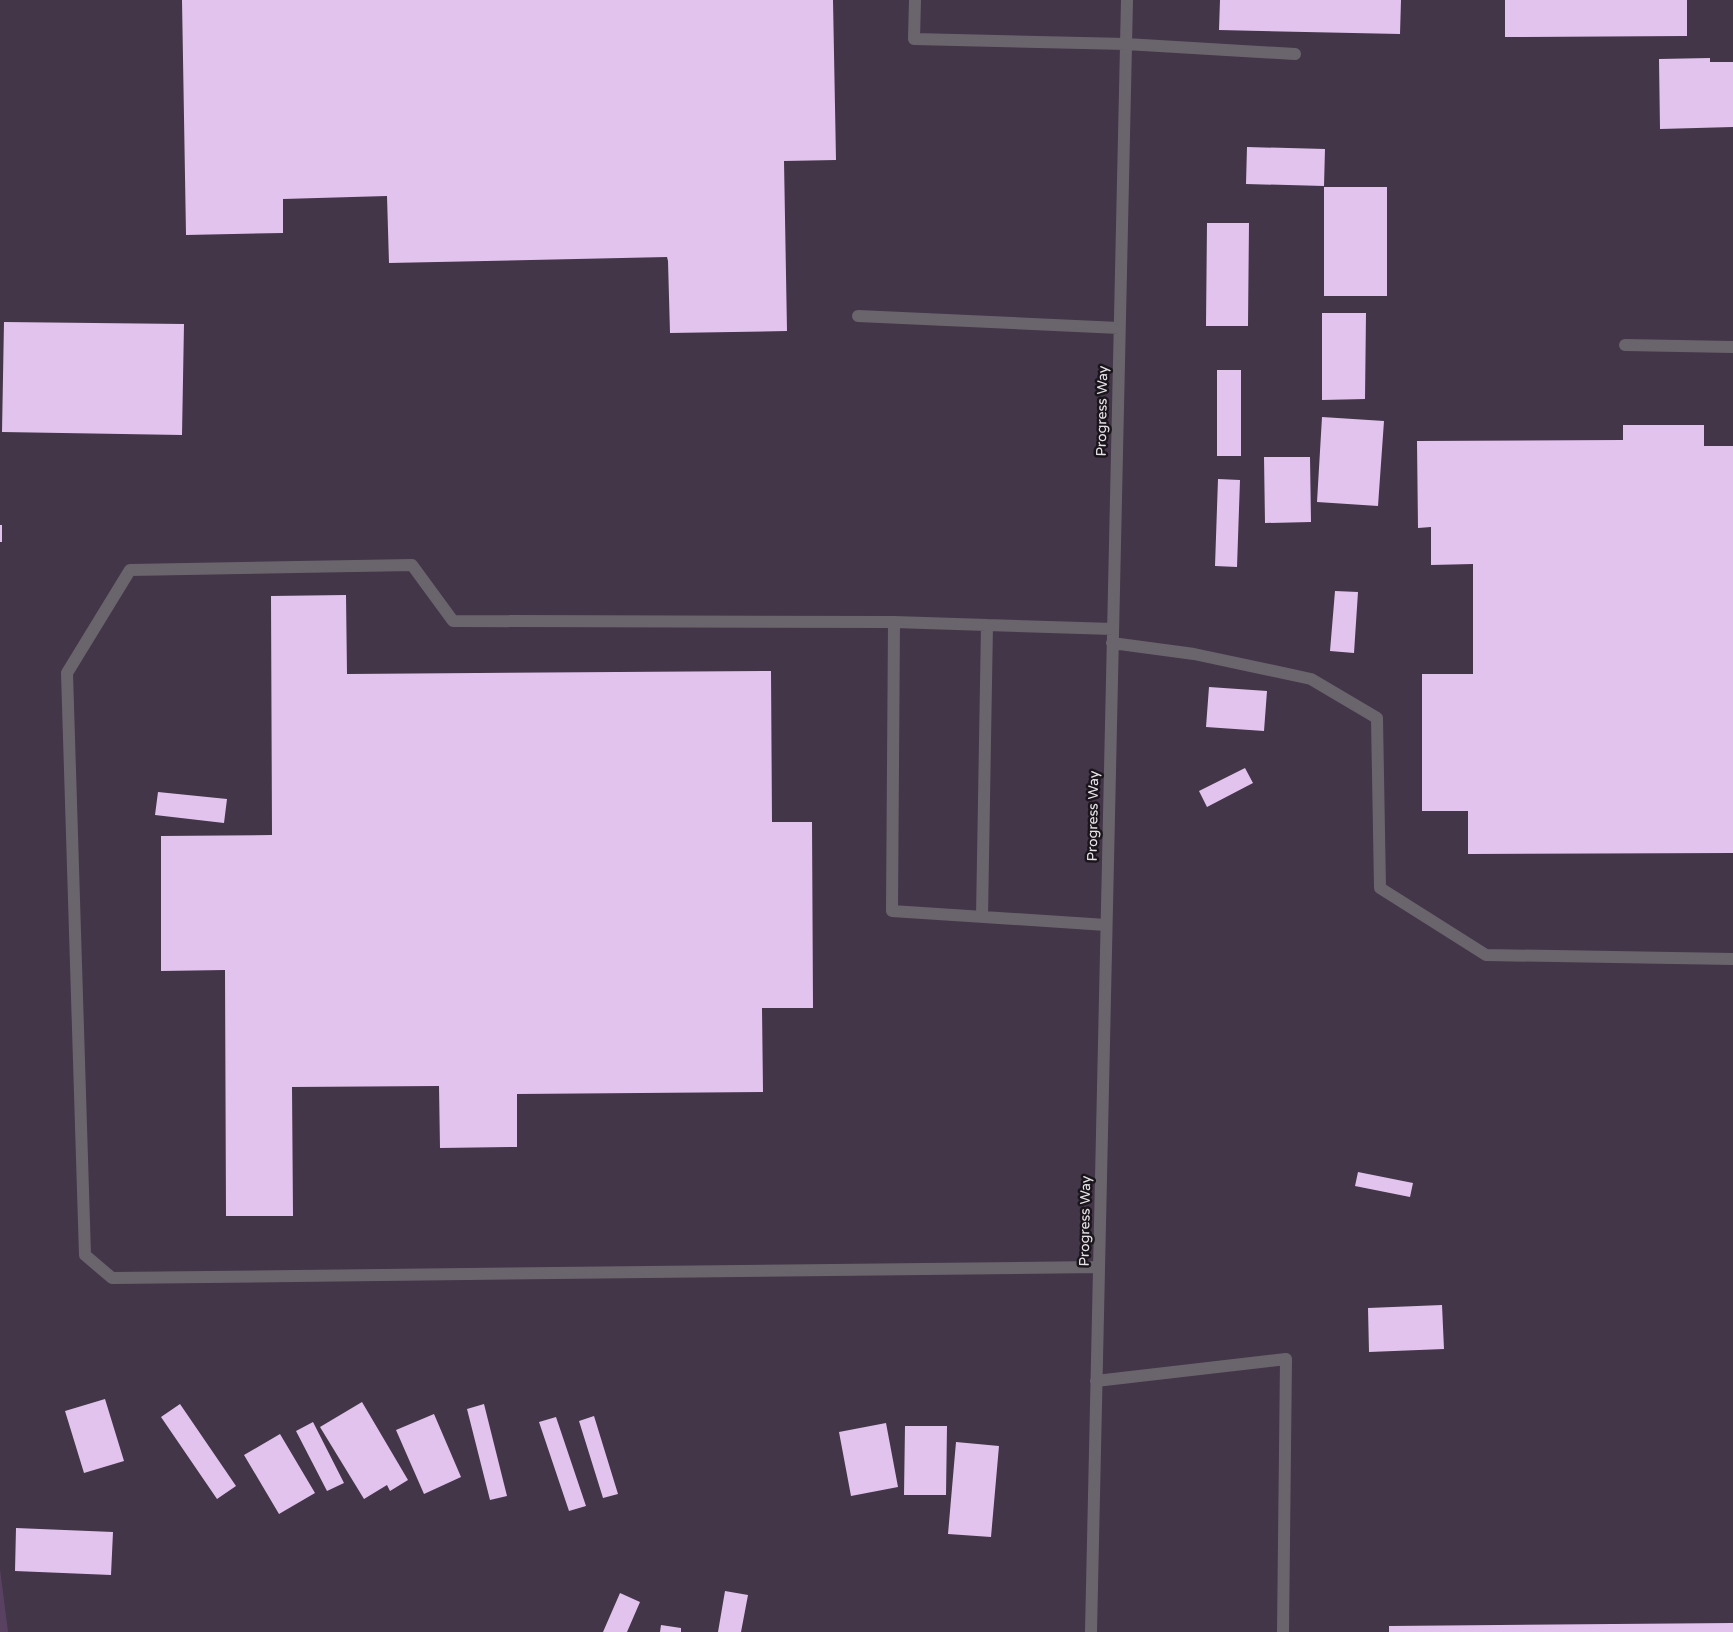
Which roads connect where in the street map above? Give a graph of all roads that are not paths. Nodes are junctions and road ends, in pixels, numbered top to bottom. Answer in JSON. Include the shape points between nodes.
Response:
{"nodes":[{"id":1,"x":915,"y":0,"type":"edge"},
{"id":2,"x":1127,"y":0,"type":"edge"},
{"id":3,"x":1126,"y":44,"type":"junction"},
{"id":4,"x":1295,"y":54,"type":"dead end"},
{"id":5,"x":858,"y":316,"type":"dead end"},
{"id":6,"x":1119,"y":328,"type":"junction"},
{"id":7,"x":1625,"y":345,"type":"dead end"},
{"id":8,"x":1733,"y":347,"type":"edge"},
{"id":9,"x":894,"y":622,"type":"junction"},
{"id":10,"x":987,"y":625,"type":"junction"},
{"id":11,"x":1112,"y":629,"type":"junction"},
{"id":12,"x":1112,"y":644,"type":"junction"},
{"id":13,"x":982,"y":917,"type":"junction"},
{"id":14,"x":1106,"y":925,"type":"junction"},
{"id":15,"x":1733,"y":959,"type":"edge"},
{"id":16,"x":1098,"y":1267,"type":"junction"},
{"id":17,"x":1096,"y":1381,"type":"junction"},
{"id":18,"x":1091,"y":1632,"type":"edge"},
{"id":19,"x":1283,"y":1632,"type":"edge"}],
"edges":[{"from":1,"to":3,"type":"street","via":[[914,39]]},
{"from":2,"to":3,"type":"street","name":"Progress Way"},
{"from":3,"to":4,"type":"street"},
{"from":3,"to":6,"type":"street","name":"Progress Way"},
{"from":5,"to":6,"type":"street"},
{"from":6,"to":11,"type":"street","name":"Progress Way"},
{"from":7,"to":8,"type":"street"},
{"from":9,"to":10,"type":"street"},
{"from":9,"to":13,"type":"street","via":[[892,911]]},
{"from":9,"to":16,"type":"street","via":[[453,621],[412,565],[130,570],[67,673],[85,1255],[112,1278]]},
{"from":10,"to":11,"type":"street"},
{"from":10,"to":13,"type":"street"},
{"from":11,"to":12,"type":"street","name":"Progress Way"},
{"from":12,"to":14,"type":"street","name":"Progress Way"},
{"from":12,"to":15,"type":"street","via":[[1194,654],[1311,679],[1377,718],[1380,888],[1486,955]]},
{"from":13,"to":14,"type":"street"},
{"from":14,"to":16,"type":"street","name":"Progress Way"},
{"from":16,"to":17,"type":"street","name":"Progress Way"},
{"from":17,"to":18,"type":"street","name":"Progress Way"},
{"from":17,"to":19,"type":"street","via":[[1286,1359]]}]}
